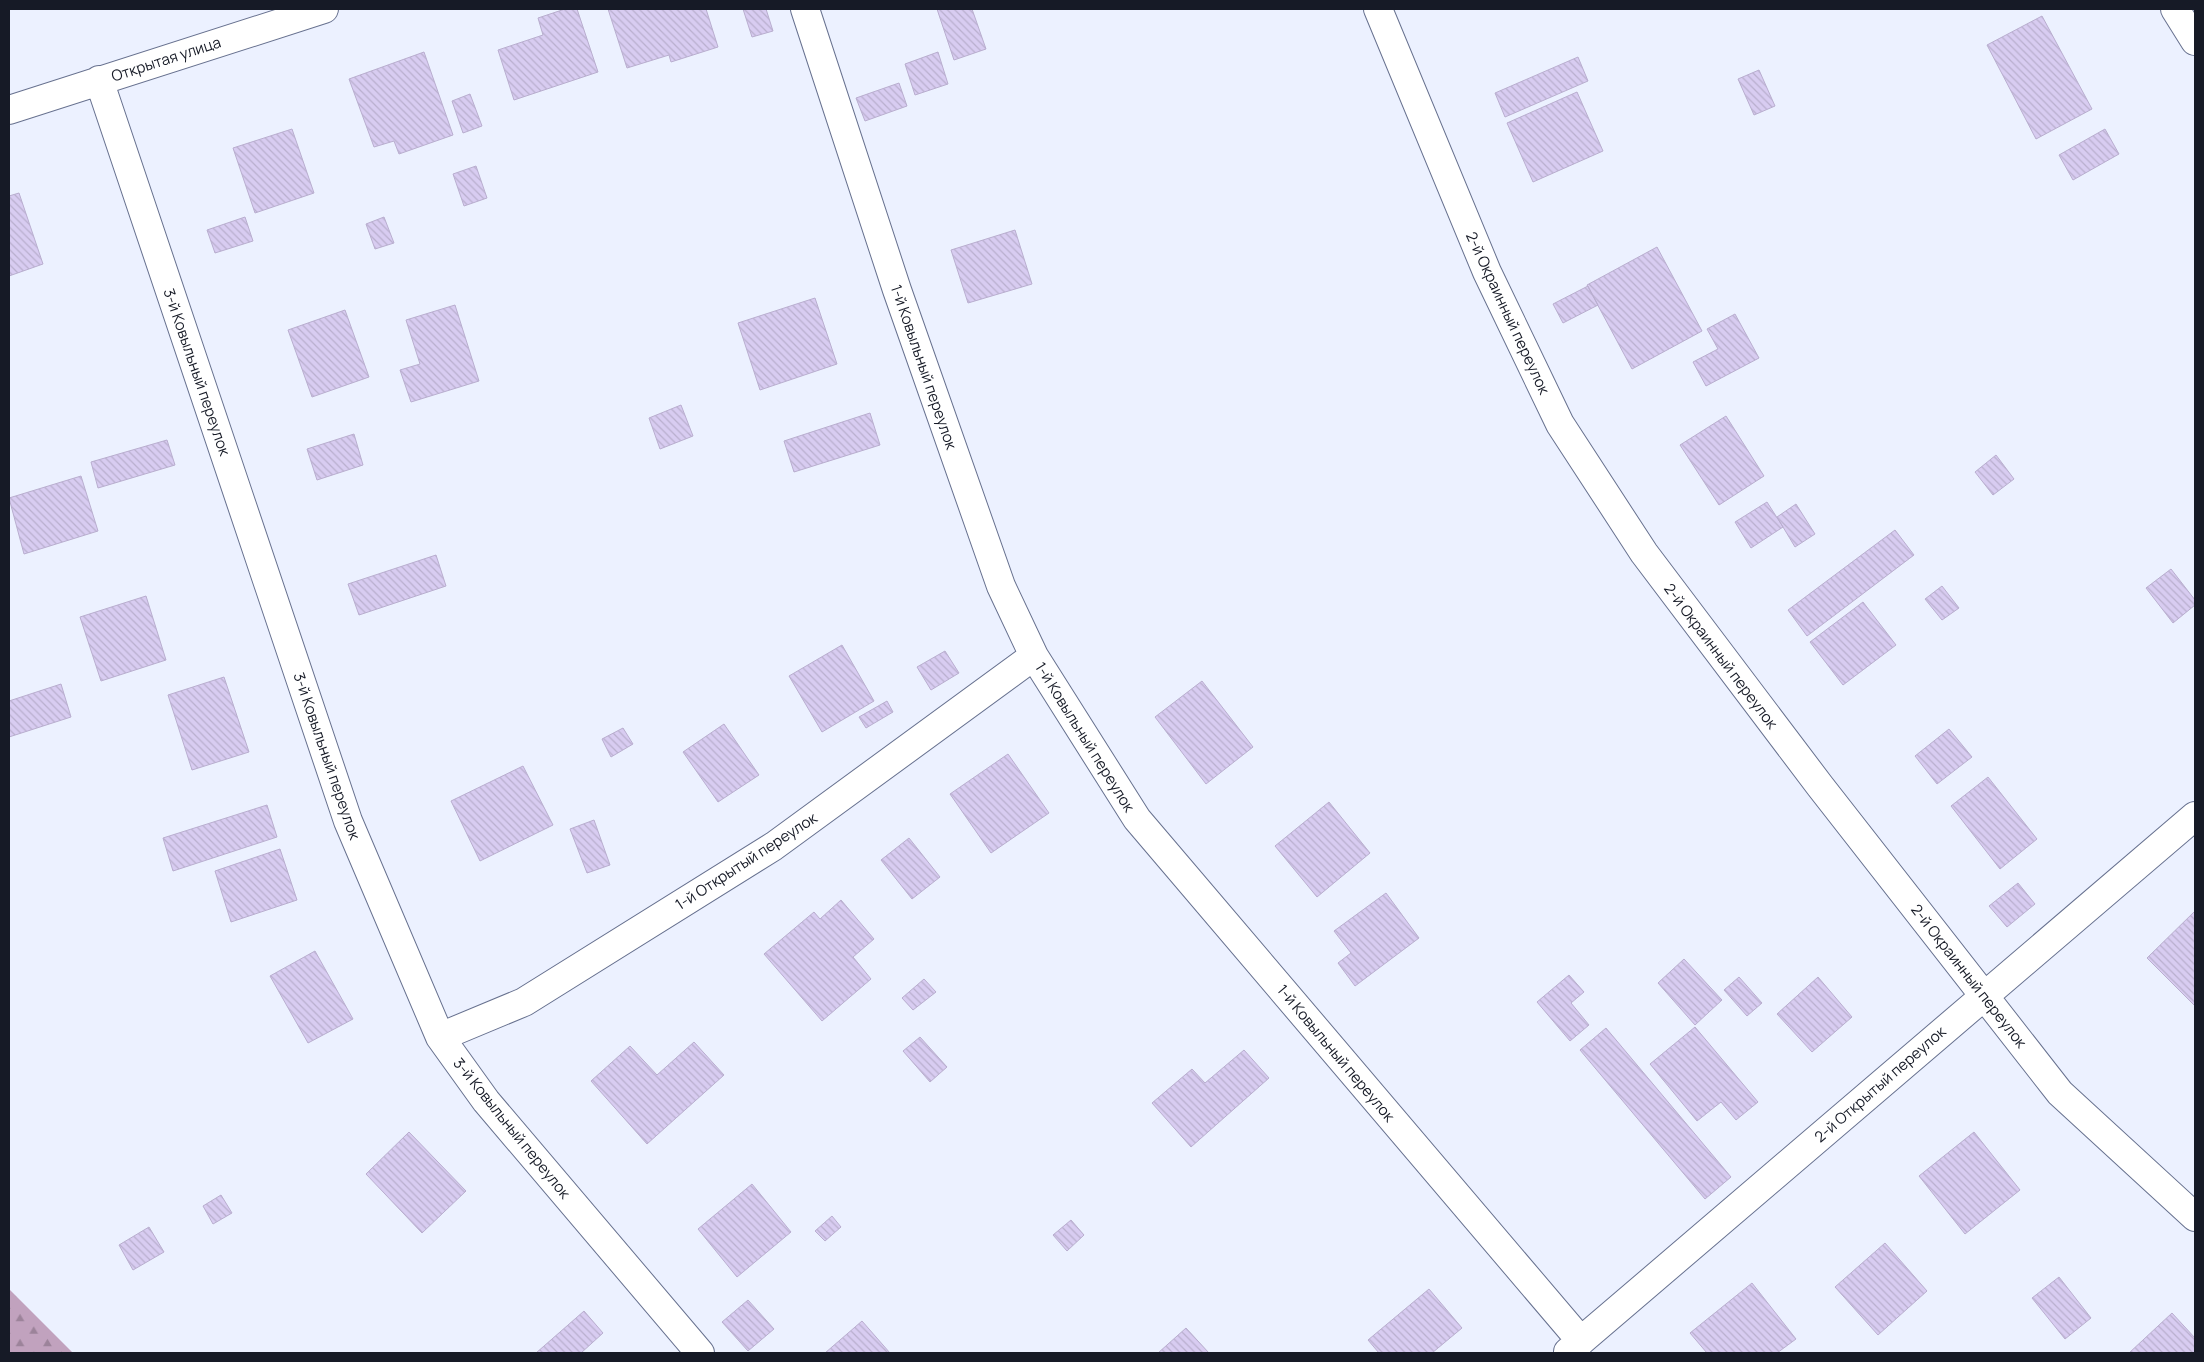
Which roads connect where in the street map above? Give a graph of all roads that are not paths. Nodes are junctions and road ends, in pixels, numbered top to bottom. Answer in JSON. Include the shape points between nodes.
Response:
{"nodes":[{"id":1,"x":324,"y":9,"type":"edge"},
{"id":2,"x":806,"y":9,"type":"edge"},
{"id":3,"x":1378,"y":9,"type":"edge"},
{"id":4,"x":2176,"y":9,"type":"edge"},
{"id":5,"x":2195,"y":42,"type":"edge"},
{"id":6,"x":99,"y":80,"type":"junction"},
{"id":7,"x":9,"y":110,"type":"edge"},
{"id":8,"x":1034,"y":656,"type":"junction"},
{"id":9,"x":2195,"y":816,"type":"edge"},
{"id":10,"x":1984,"y":995,"type":"junction"},
{"id":11,"x":440,"y":1038,"type":"junction"},
{"id":12,"x":2195,"y":1217,"type":"edge"},
{"id":13,"x":1574,"y":1347,"type":"edge"},
{"id":14,"x":700,"y":1353,"type":"edge"}],
"edges":[{"from":1,"to":6,"type":"street","name":"Открытая улица"},
{"from":2,"to":8,"type":"street","name":"1-й Ковыльный переулок","via":[[897,290],[965,484],[1001,586]]},
{"from":3,"to":10,"type":"street","name":"2-й Окраинный переулок","via":[[1487,272],[1560,424],[1644,553],[1820,786]]},
{"from":4,"to":5,"type":"street"},
{"from":6,"to":7,"type":"street","name":"Открытая улица"},
{"from":6,"to":11,"type":"street","name":"3-й Ковыльный переулок","via":[[348,821]]},
{"from":8,"to":11,"type":"street","name":"1-й Открытый переулок","via":[[774,846],[524,1002]]},
{"from":8,"to":13,"type":"street","name":"1-й Ковыльный переулок","via":[[1137,819]]},
{"from":9,"to":10,"type":"street","name":"2-й Открытый переулок"},
{"from":10,"to":12,"type":"street","name":"2-й Окраинный переулок","via":[[2060,1093]]},
{"from":10,"to":13,"type":"street","name":"2-й Открытый переулок"},
{"from":11,"to":14,"type":"street","name":"3-й Ковыльный переулок","via":[[486,1101]]}]}
